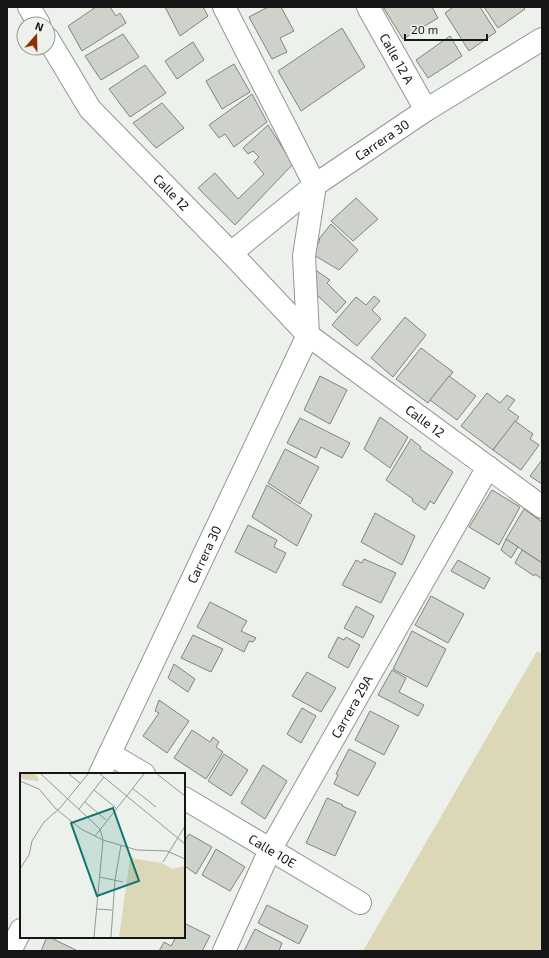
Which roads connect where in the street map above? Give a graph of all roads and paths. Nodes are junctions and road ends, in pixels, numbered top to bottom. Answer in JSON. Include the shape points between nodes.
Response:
{"nodes":[{"id":1,"x":28,"y":7,"type":"edge"},
{"id":2,"x":224,"y":7,"type":"edge"},
{"id":3,"x":368,"y":7,"type":"edge"},
{"id":4,"x":34,"y":16,"type":"edge"},
{"id":5,"x":542,"y":39,"type":"edge"},
{"id":6,"x":56,"y":52,"type":"edge"},
{"id":7,"x":426,"y":110,"type":"junction"},
{"id":8,"x":315,"y":185,"type":"junction"},
{"id":9,"x":231,"y":253,"type":"junction"},
{"id":10,"x":308,"y":336,"type":"junction"},
{"id":11,"x":488,"y":467,"type":"junction"},
{"id":12,"x":542,"y":507,"type":"edge"},
{"id":13,"x":110,"y":754,"type":"junction"},
{"id":14,"x":100,"y":773,"type":"edge"},
{"id":15,"x":142,"y":773,"type":"edge"},
{"id":16,"x":185,"y":799,"type":"edge"},
{"id":17,"x":270,"y":850,"type":"junction"},
{"id":18,"x":360,"y":903,"type":"dead end"},
{"id":19,"x":20,"y":932,"type":"edge"},
{"id":20,"x":10,"y":951,"type":"edge"},
{"id":21,"x":224,"y":951,"type":"edge"}],
"edges":[{"from":1,"to":4,"type":"street"},
{"from":2,"to":8,"type":"street"},
{"from":3,"to":7,"type":"street","name":"Calle 12 A"},
{"from":5,"to":7,"type":"street","name":"Carrera 30"},
{"from":6,"to":9,"type":"street","name":"Calle 12","via":[[90,109]]},
{"from":7,"to":8,"type":"street","name":"Carrera 30"},
{"from":8,"to":9,"type":"street","name":"Carrera 30"},
{"from":8,"to":10,"type":"street","via":[[304,256]]},
{"from":9,"to":10,"type":"street","name":"Calle 12"},
{"from":10,"to":11,"type":"street","name":"Calle 12"},
{"from":10,"to":13,"type":"street","name":"Carrera 30"},
{"from":11,"to":12,"type":"street","name":"Calle 12"},
{"from":11,"to":17,"type":"street","name":"Carrera 29A"},
{"from":13,"to":14,"type":"street","name":"Carrera 30"},
{"from":13,"to":15,"type":"street"},
{"from":16,"to":17,"type":"street","name":"Calle 10E"},
{"from":17,"to":18,"type":"street","name":"Calle 10E"},
{"from":17,"to":21,"type":"street","name":"Carrera 29A"},
{"from":19,"to":20,"type":"street"}]}
